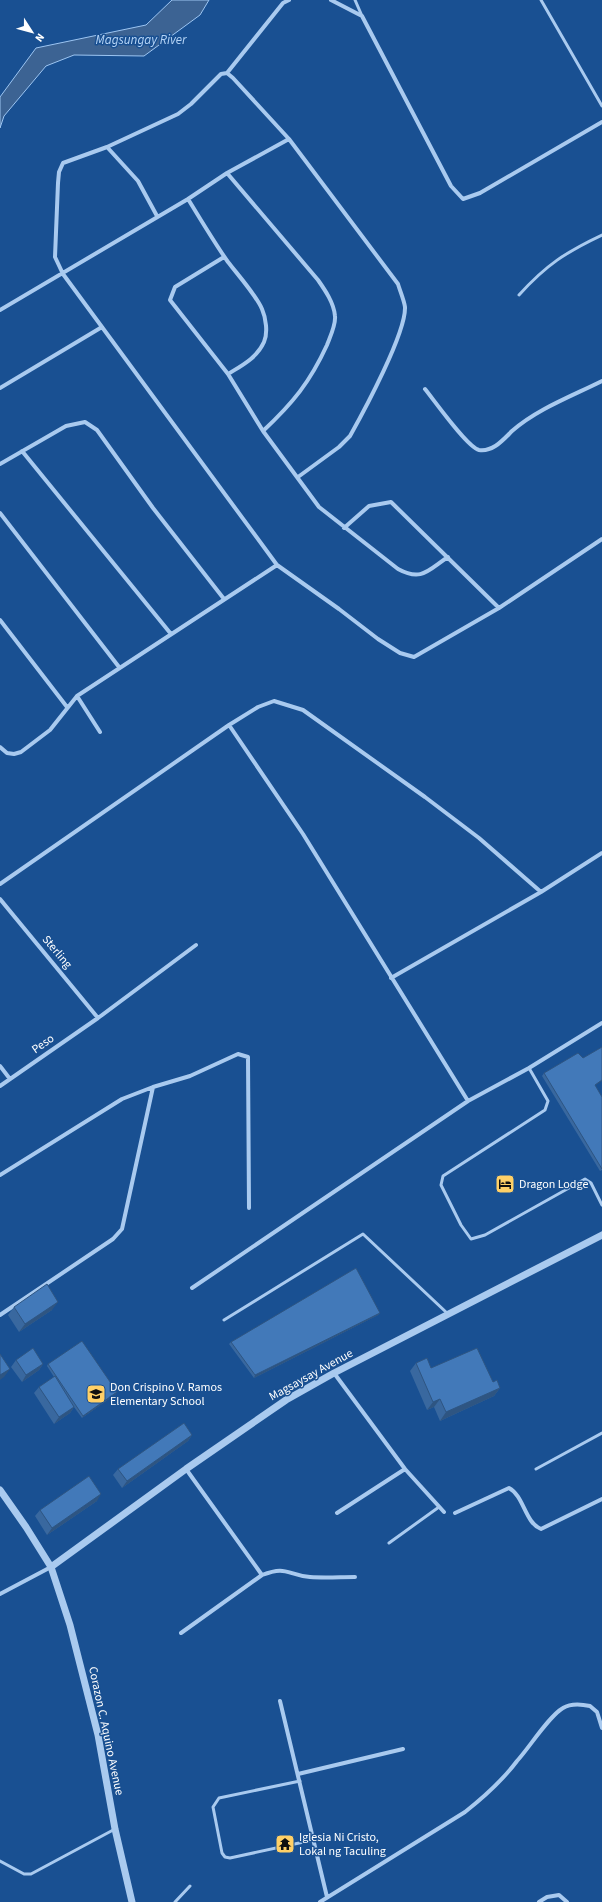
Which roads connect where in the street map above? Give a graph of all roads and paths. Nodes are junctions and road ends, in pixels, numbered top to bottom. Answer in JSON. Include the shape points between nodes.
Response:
{"nodes":[{"id":1,"x":289,"y":0,"type":"edge"},
{"id":2,"x":331,"y":0,"type":"edge"},
{"id":3,"x":355,"y":0,"type":"edge"},
{"id":4,"x":541,"y":0,"type":"edge"},
{"id":5,"x":362,"y":16,"type":"junction"},
{"id":6,"x":227,"y":73,"type":"junction"},
{"id":7,"x":602,"y":106,"type":"edge"},
{"id":8,"x":602,"y":122,"type":"edge"},
{"id":9,"x":289,"y":139,"type":"junction"},
{"id":10,"x":108,"y":147,"type":"junction"},
{"id":11,"x":227,"y":173,"type":"junction"},
{"id":12,"x":188,"y":199,"type":"junction"},
{"id":13,"x":157,"y":216,"type":"junction"},
{"id":14,"x":602,"y":235,"type":"edge"},
{"id":15,"x":224,"y":257,"type":"junction"},
{"id":16,"x":63,"y":274,"type":"junction"},
{"id":17,"x":519,"y":295,"type":"dead end"},
{"id":18,"x":0,"y":310,"type":"edge"},
{"id":19,"x":102,"y":327,"type":"junction"},
{"id":20,"x":228,"y":374,"type":"junction"},
{"id":21,"x":602,"y":381,"type":"edge"},
{"id":22,"x":0,"y":388,"type":"edge"},
{"id":23,"x":425,"y":389,"type":"dead end"},
{"id":24,"x":263,"y":431,"type":"junction"},
{"id":25,"x":22,"y":451,"type":"junction"},
{"id":26,"x":0,"y":464,"type":"edge"},
{"id":27,"x":298,"y":478,"type":"junction"},
{"id":28,"x":0,"y":513,"type":"edge"},
{"id":29,"x":344,"y":528,"type":"junction"},
{"id":30,"x":602,"y":539,"type":"edge"},
{"id":31,"x":448,"y":556,"type":"junction"},
{"id":32,"x":277,"y":565,"type":"junction"},
{"id":33,"x":224,"y":599,"type":"junction"},
{"id":34,"x":499,"y":608,"type":"junction"},
{"id":35,"x":0,"y":620,"type":"edge"},
{"id":36,"x":171,"y":634,"type":"junction"},
{"id":37,"x":119,"y":667,"type":"junction"},
{"id":38,"x":77,"y":696,"type":"junction"},
{"id":39,"x":67,"y":707,"type":"junction"},
{"id":40,"x":229,"y":725,"type":"junction"},
{"id":41,"x":100,"y":732,"type":"dead end"},
{"id":42,"x":0,"y":747,"type":"edge"},
{"id":43,"x":602,"y":853,"type":"edge"},
{"id":44,"x":0,"y":884,"type":"edge"},
{"id":45,"x":541,"y":892,"type":"junction"},
{"id":46,"x":0,"y":900,"type":"edge"},
{"id":47,"x":196,"y":945,"type":"dead end"},
{"id":48,"x":391,"y":978,"type":"junction"},
{"id":49,"x":98,"y":1018,"type":"junction"},
{"id":50,"x":602,"y":1023,"type":"edge"},
{"id":51,"x":0,"y":1066,"type":"edge"},
{"id":52,"x":529,"y":1068,"type":"junction"},
{"id":53,"x":10,"y":1079,"type":"junction"},
{"id":54,"x":0,"y":1086,"type":"edge"},
{"id":55,"x":153,"y":1087,"type":"junction"},
{"id":56,"x":468,"y":1101,"type":"junction"},
{"id":57,"x":0,"y":1175,"type":"edge"},
{"id":58,"x":602,"y":1205,"type":"edge"},
{"id":59,"x":249,"y":1208,"type":"dead end"},
{"id":60,"x":602,"y":1234,"type":"edge"},
{"id":61,"x":192,"y":1288,"type":"dead end"},
{"id":62,"x":449,"y":1314,"type":"junction"},
{"id":63,"x":0,"y":1315,"type":"edge"},
{"id":64,"x":224,"y":1320,"type":"dead end"},
{"id":65,"x":334,"y":1373,"type":"junction"},
{"id":66,"x":602,"y":1433,"type":"edge"},
{"id":67,"x":186,"y":1468,"type":"junction"},
{"id":68,"x":405,"y":1469,"type":"junction"},
{"id":69,"x":536,"y":1470,"type":"dead end"},
{"id":70,"x":0,"y":1490,"type":"edge"},
{"id":71,"x":602,"y":1499,"type":"edge"},
{"id":72,"x":439,"y":1507,"type":"junction"},
{"id":73,"x":444,"y":1512,"type":"dead end"},
{"id":74,"x":337,"y":1513,"type":"dead end"},
{"id":75,"x":455,"y":1513,"type":"dead end"},
{"id":76,"x":389,"y":1543,"type":"dead end"},
{"id":77,"x":51,"y":1567,"type":"junction"},
{"id":78,"x":262,"y":1575,"type":"junction"},
{"id":79,"x":355,"y":1577,"type":"dead end"},
{"id":80,"x":0,"y":1594,"type":"edge"},
{"id":81,"x":181,"y":1632,"type":"dead end"},
{"id":82,"x":280,"y":1700,"type":"dead end"},
{"id":83,"x":602,"y":1728,"type":"edge"},
{"id":84,"x":403,"y":1749,"type":"dead end"},
{"id":85,"x":298,"y":1774,"type":"junction"},
{"id":86,"x":300,"y":1781,"type":"junction"},
{"id":87,"x":115,"y":1829,"type":"junction"},
{"id":88,"x":313,"y":1840,"type":"junction"},
{"id":89,"x":0,"y":1861,"type":"edge"},
{"id":90,"x":190,"y":1886,"type":"dead end"},
{"id":91,"x":327,"y":1897,"type":"junction"},
{"id":92,"x":132,"y":1902,"type":"edge"},
{"id":93,"x":175,"y":1902,"type":"edge"},
{"id":94,"x":320,"y":1902,"type":"edge"},
{"id":95,"x":539,"y":1902,"type":"edge"},
{"id":96,"x":567,"y":1902,"type":"edge"}],
"edges":[{"from":1,"to":6,"type":"street","via":[[283,3]]},
{"from":2,"to":5,"type":"street"},
{"from":3,"to":5,"type":"lane"},
{"from":4,"to":7,"type":"lane"},
{"from":5,"to":8,"type":"street","via":[[451,186],[463,199],[480,192]]},
{"from":6,"to":9,"type":"street"},
{"from":6,"to":10,"type":"street","via":[[221,74],[178,114]]},
{"from":9,"to":11,"type":"street"},
{"from":9,"to":27,"type":"street","via":[[398,284],[405,307],[396,343],[350,436]]},
{"from":10,"to":13,"type":"street","via":[[138,181]]},
{"from":10,"to":16,"type":"street","via":[[63,163],[59,172],[56,257]]},
{"from":11,"to":12,"type":"street"},
{"from":11,"to":24,"type":"street","via":[[318,280],[328,295],[335,316],[330,336],[315,372],[295,400]]},
{"from":12,"to":13,"type":"street"},
{"from":12,"to":15,"type":"street"},
{"from":13,"to":16,"type":"street"},
{"from":14,"to":17,"type":"lane","via":[[557,259],[538,274]]},
{"from":15,"to":20,"type":"street","via":[[262,308],[266,332],[264,342],[254,356]]},
{"from":15,"to":20,"type":"street","via":[[175,287],[170,300]]},
{"from":16,"to":18,"type":"street"},
{"from":16,"to":19,"type":"street"},
{"from":19,"to":22,"type":"street"},
{"from":19,"to":32,"type":"street"},
{"from":20,"to":24,"type":"street"},
{"from":21,"to":23,"type":"street","via":[[526,420],[492,448],[479,450],[458,431]]},
{"from":24,"to":27,"type":"street"},
{"from":25,"to":26,"type":"street"},
{"from":25,"to":33,"type":"street","via":[[66,426],[85,422],[96,430]]},
{"from":25,"to":36,"type":"street"},
{"from":27,"to":29,"type":"street","via":[[319,507]]},
{"from":28,"to":37,"type":"street"},
{"from":29,"to":31,"type":"street","via":[[398,569],[410,575],[420,575]]},
{"from":29,"to":31,"type":"street","via":[[369,506],[391,502]]},
{"from":30,"to":34,"type":"street"},
{"from":31,"to":34,"type":"street"},
{"from":32,"to":33,"type":"street"},
{"from":32,"to":34,"type":"street","via":[[378,639],[408,657],[414,657]]},
{"from":33,"to":36,"type":"street"},
{"from":35,"to":39,"type":"street"},
{"from":36,"to":37,"type":"street"},
{"from":37,"to":38,"type":"street"},
{"from":38,"to":39,"type":"street"},
{"from":38,"to":41,"type":"street"},
{"from":39,"to":42,"type":"street","via":[[50,730],[21,752],[7,753]]},
{"from":40,"to":44,"type":"street"},
{"from":40,"to":45,"type":"street","via":[[274,701],[291,704],[303,710],[431,801],[479,838]]},
{"from":40,"to":48,"type":"street","via":[[304,834]]},
{"from":43,"to":45,"type":"street"},
{"from":45,"to":48,"type":"street"},
{"from":46,"to":49,"type":"street","name":"Sterling"},
{"from":47,"to":49,"type":"street","name":"Peso"},
{"from":48,"to":56,"type":"street"},
{"from":49,"to":53,"type":"street","name":"Peso"},
{"from":50,"to":52,"type":"street"},
{"from":51,"to":53,"type":"street"},
{"from":52,"to":56,"type":"street"},
{"from":52,"to":58,"type":"lane","via":[[548,1101],[545,1110],[443,1176],[441,1185],[460,1225],[471,1239],[485,1236],[585,1179],[591,1183]]},
{"from":53,"to":54,"type":"street","name":"Peso"},
{"from":55,"to":57,"type":"street","via":[[122,1099]]},
{"from":55,"to":59,"type":"street","via":[[190,1076],[238,1054],[248,1057]]},
{"from":55,"to":63,"type":"street","via":[[122,1229],[113,1239]]},
{"from":56,"to":61,"type":"street"},
{"from":60,"to":62,"type":"street","name":"Magsaysay Avenue"},
{"from":62,"to":64,"type":"lane","via":[[363,1234]]},
{"from":62,"to":65,"type":"street","name":"Magsaysay Avenue"},
{"from":65,"to":67,"type":"street","name":"Magsaysay Avenue","via":[[280,1404]]},
{"from":65,"to":68,"type":"street"},
{"from":66,"to":69,"type":"lane"},
{"from":67,"to":77,"type":"street","name":"Magsaysay Avenue"},
{"from":67,"to":78,"type":"street"},
{"from":68,"to":72,"type":"street"},
{"from":68,"to":74,"type":"street"},
{"from":70,"to":77,"type":"street","name":"Corazon C. Aquino Avenue"},
{"from":71,"to":75,"type":"street","via":[[541,1529],[533,1523],[516,1494],[509,1488]]},
{"from":72,"to":73,"type":"street"},
{"from":72,"to":76,"type":"lane"},
{"from":77,"to":80,"type":"street"},
{"from":77,"to":87,"type":"street","name":"Corazon C. Aquino Avenue","via":[[70,1625],[98,1735]]},
{"from":78,"to":79,"type":"street","via":[[283,1570],[312,1577]]},
{"from":78,"to":81,"type":"street"},
{"from":82,"to":85,"type":"street"},
{"from":83,"to":91,"type":"street","via":[[597,1712],[590,1706],[571,1705],[563,1708],[502,1780],[465,1812]]},
{"from":84,"to":85,"type":"street"},
{"from":85,"to":86,"type":"street"},
{"from":86,"to":88,"type":"street"},
{"from":86,"to":88,"type":"lane","via":[[219,1798],[215,1801],[213,1806],[222,1853],[230,1858]]},
{"from":87,"to":89,"type":"lane","via":[[31,1874],[24,1874]]},
{"from":87,"to":92,"type":"street","name":"Corazon C. Aquino Avenue"},
{"from":88,"to":91,"type":"street"},
{"from":90,"to":93,"type":"lane"},
{"from":91,"to":94,"type":"street"},
{"from":95,"to":96,"type":"street","via":[[547,1897],[559,1895]]}]}
